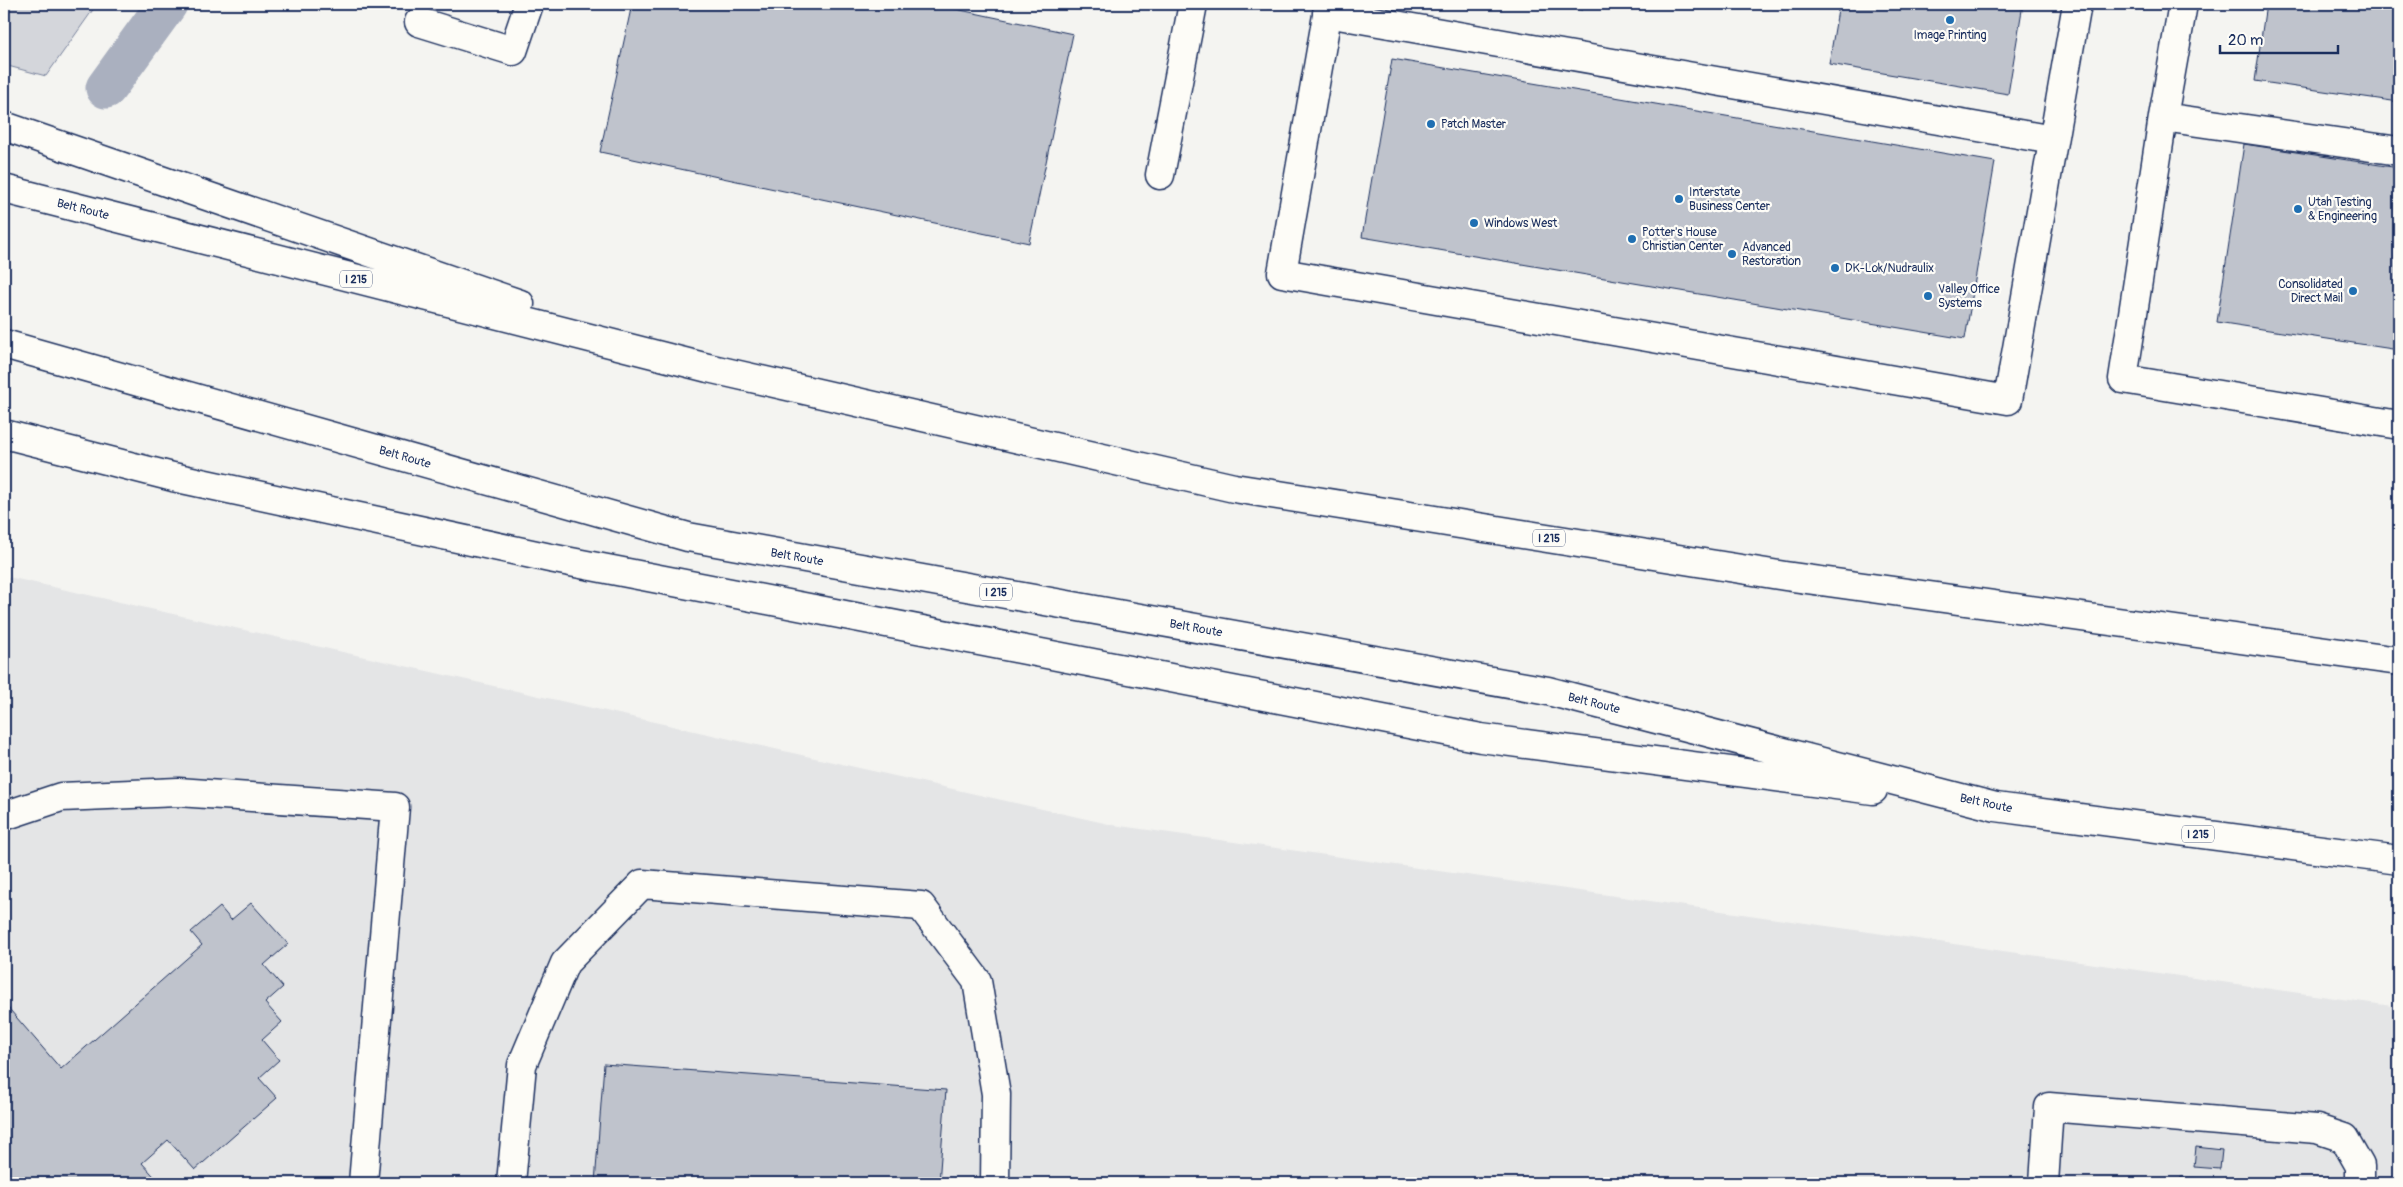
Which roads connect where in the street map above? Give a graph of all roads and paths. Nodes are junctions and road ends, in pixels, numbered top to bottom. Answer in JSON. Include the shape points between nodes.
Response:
{"nodes":[{"id":1,"x":529,"y":4,"type":"edge"},
{"id":2,"x":1193,"y":4,"type":"edge"},
{"id":3,"x":2077,"y":4,"type":"edge"},
{"id":4,"x":2183,"y":4,"type":"edge"},
{"id":5,"x":1328,"y":8,"type":"edge"},
{"id":6,"x":420,"y":22,"type":"dead end"},
{"id":7,"x":2163,"y":117,"type":"junction"},
{"id":8,"x":4,"y":126,"type":"edge"},
{"id":9,"x":2053,"y":140,"type":"junction"},
{"id":10,"x":2399,"y":151,"type":"edge"},
{"id":11,"x":1160,"y":175,"type":"dead end"},
{"id":12,"x":4,"y":189,"type":"edge"},
{"id":13,"x":4,"y":344,"type":"edge"},
{"id":14,"x":708,"y":368,"type":"junction"},
{"id":15,"x":2399,"y":424,"type":"edge"},
{"id":16,"x":4,"y":434,"type":"edge"},
{"id":17,"x":2399,"y":661,"type":"edge"},
{"id":18,"x":1996,"y":807,"type":"junction"},
{"id":19,"x":4,"y":816,"type":"edge"},
{"id":20,"x":2399,"y":860,"type":"edge"},
{"id":21,"x":363,"y":1183,"type":"edge"},
{"id":22,"x":511,"y":1183,"type":"edge"},
{"id":23,"x":995,"y":1183,"type":"edge"},
{"id":24,"x":2044,"y":1183,"type":"edge"},
{"id":25,"x":2360,"y":1183,"type":"edge"}],
"edges":[{"from":1,"to":6,"type":"main road","via":[[513,51]]},
{"from":2,"to":11,"type":"main road"},
{"from":3,"to":9,"type":"main road"},
{"from":4,"to":7,"type":"main road"},
{"from":5,"to":9,"type":"main road"},
{"from":5,"to":9,"type":"main road","via":[[1282,273],[2008,400]]},
{"from":7,"to":10,"type":"main road"},
{"from":7,"to":15,"type":"main road","via":[[2123,379]]},
{"from":8,"to":14,"type":"main road"},
{"from":12,"to":14,"type":"main road","name":"Belt Route","number":"I 215"},
{"from":13,"to":18,"type":"main road","name":"Belt Route","number":"I 215","via":[[688,537],[1548,691]]},
{"from":14,"to":17,"type":"main road","name":"Belt Route","number":"I 215","via":[[1234,488],[1785,576]]},
{"from":16,"to":18,"type":"main road","via":[[173,478],[550,558],[1481,738]]},
{"from":18,"to":20,"type":"main road","name":"Belt Route","number":"I 215"},
{"from":19,"to":21,"type":"main road","via":[[61,798],[178,792],[394,807]]},
{"from":22,"to":23,"type":"main road","via":[[522,1065],[565,963],[642,884],[921,906],[977,981],[996,1094]]},
{"from":24,"to":25,"type":"main road","via":[[2049,1107],[2317,1129],[2344,1138],[2360,1166]]}]}
